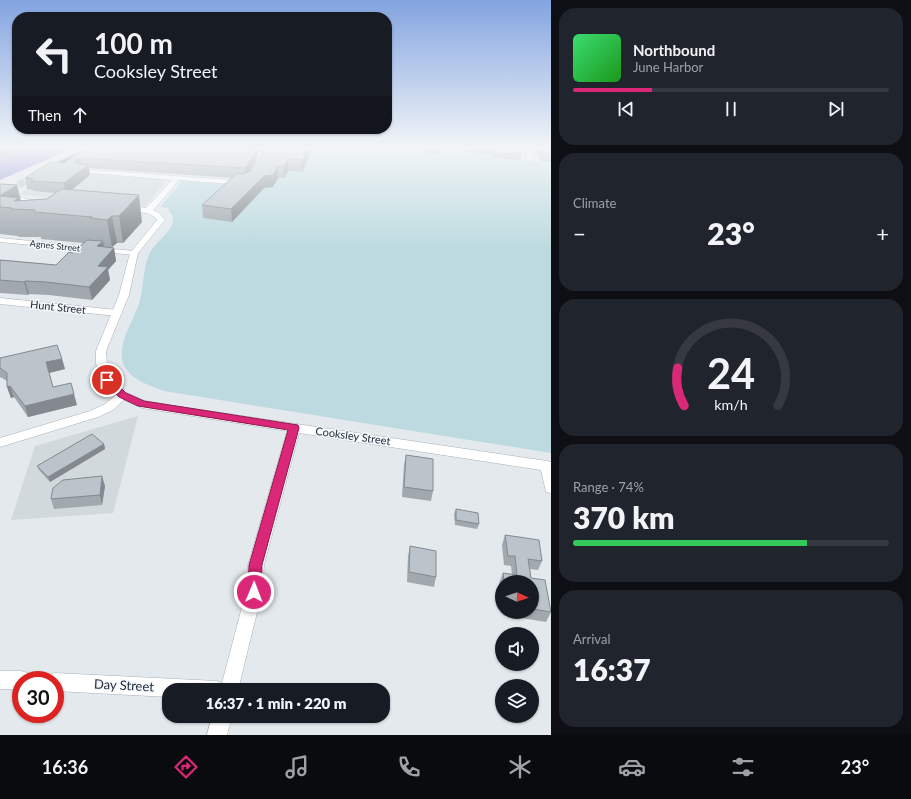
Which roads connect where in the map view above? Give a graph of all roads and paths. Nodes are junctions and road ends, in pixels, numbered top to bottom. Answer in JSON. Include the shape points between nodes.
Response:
{"nodes":[{"id":1,"x":174,"y":181,"type":"edge"},
{"id":2,"x":235,"y":181,"type":"edge"},
{"id":3,"x":247,"y":182,"type":"edge"},
{"id":4,"x":2,"y":197,"type":"edge"},
{"id":5,"x":37,"y":202,"type":"edge"},
{"id":6,"x":116,"y":208,"type":"edge"},
{"id":7,"x":148,"y":211,"type":"junction"},
{"id":8,"x":0,"y":240,"type":"edge"},
{"id":9,"x":134,"y":253,"type":"junction"},
{"id":10,"x":0,"y":301,"type":"edge"},
{"id":11,"x":117,"y":313,"type":"junction"},
{"id":12,"x":122,"y":395,"type":"junction"},
{"id":13,"x":294,"y":428,"type":"junction"},
{"id":14,"x":0,"y":443,"type":"edge"},
{"id":15,"x":549,"y":467,"type":"edge"},
{"id":16,"x":551,"y":488,"type":"edge"},
{"id":17,"x":0,"y":680,"type":"edge"},
{"id":18,"x":12,"y":680,"type":"edge"},
{"id":19,"x":64,"y":682,"type":"edge"},
{"id":20,"x":230,"y":683,"type":"edge"},
{"id":21,"x":162,"y":687,"type":"edge"},
{"id":22,"x":220,"y":723,"type":"edge"},
{"id":23,"x":216,"y":735,"type":"edge"}],
"edges":[{"from":1,"to":7,"type":"street"},
{"from":2,"to":3,"type":"street"},
{"from":4,"to":5,"type":"street","via":[[17,203]]},
{"from":6,"to":7,"type":"street"},
{"from":7,"to":9,"type":"street","via":[[157,214],[161,220]]},
{"from":8,"to":9,"type":"street","name":"Agnes Street"},
{"from":9,"to":11,"type":"street"},
{"from":10,"to":11,"type":"street","name":"Hunt Street"},
{"from":11,"to":12,"type":"street","via":[[100,358],[107,380]]},
{"from":12,"to":13,"type":"street","name":"Cooksley Street","via":[[135,402],[157,407]]},
{"from":12,"to":14,"type":"street","via":[[109,407],[94,414]]},
{"from":13,"to":15,"type":"street","name":"Cooksley Street"},
{"from":13,"to":20,"type":"street","via":[[256,565],[254,592]]},
{"from":15,"to":16,"type":"street"},
{"from":17,"to":18,"type":"street"},
{"from":19,"to":21,"type":"street","name":"Day Street"},
{"from":22,"to":23,"type":"street"}]}
